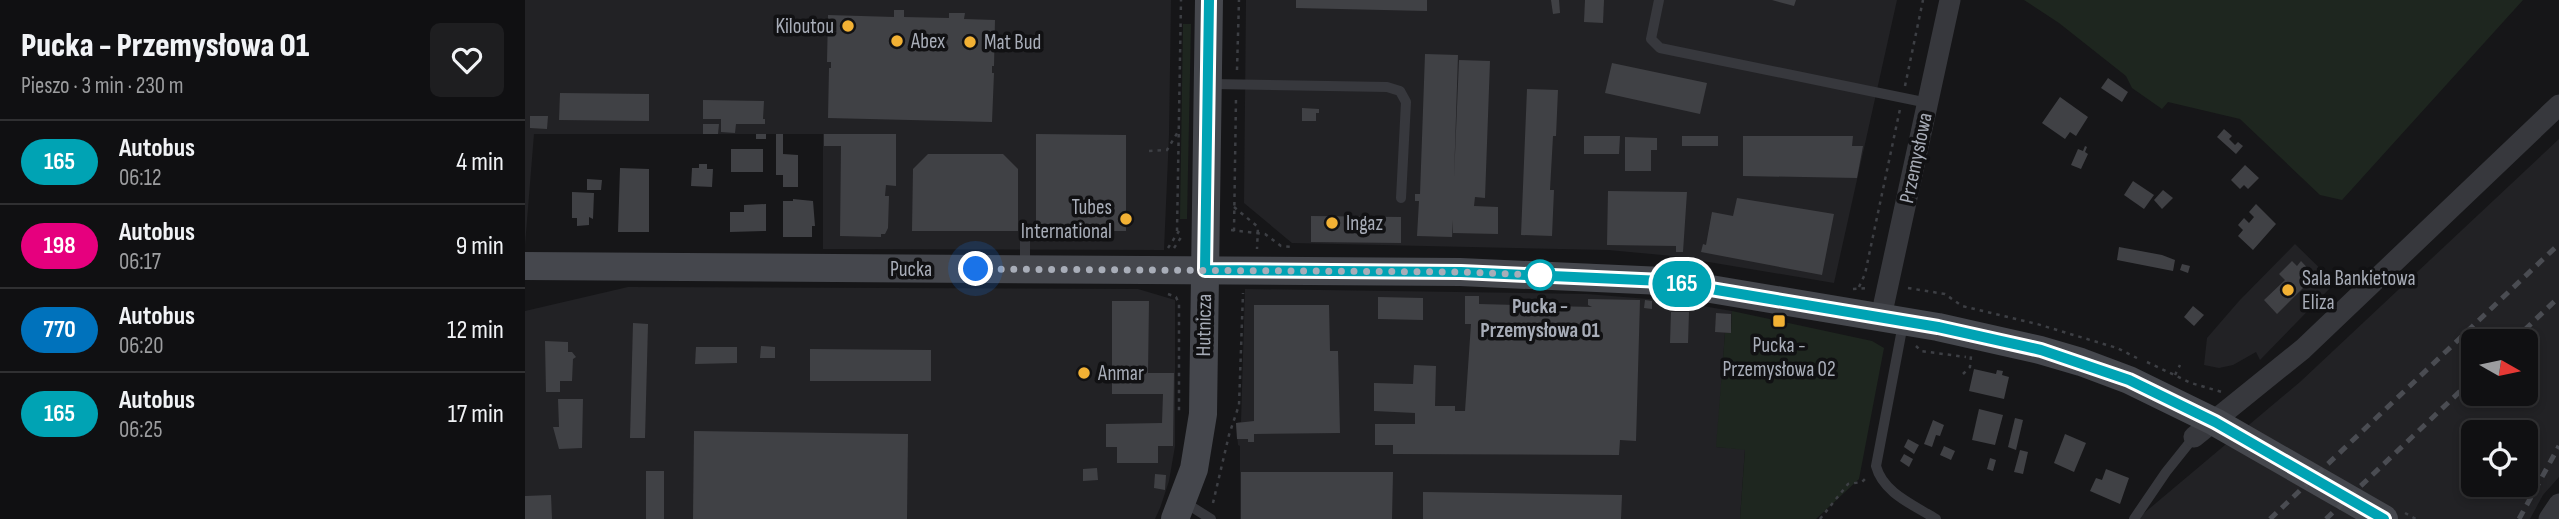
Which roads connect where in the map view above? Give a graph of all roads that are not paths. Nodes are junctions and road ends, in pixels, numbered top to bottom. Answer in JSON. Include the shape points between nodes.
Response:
{"nodes":[{"id":1,"x":1209,"y":0,"type":"edge"},
{"id":2,"x":1659,"y":0,"type":"edge"},
{"id":3,"x":1950,"y":0,"type":"edge"},
{"id":4,"x":1208,"y":84,"type":"junction"},
{"id":5,"x":1928,"y":103,"type":"junction"},
{"id":6,"x":2559,"y":105,"type":"edge"},
{"id":7,"x":1401,"y":198,"type":"dead end"},
{"id":8,"x":1025,"y":237,"type":"dead end"},
{"id":9,"x":525,"y":266,"type":"edge"},
{"id":10,"x":1025,"y":269,"type":"junction"},
{"id":11,"x":1205,"y":270,"type":"junction"},
{"id":12,"x":1895,"y":326,"type":"junction"},
{"id":13,"x":2194,"y":437,"type":"joint"},
{"id":14,"x":2559,"y":505,"type":"edge"},
{"id":15,"x":1179,"y":510,"type":"edge"},
{"id":16,"x":1211,"y":519,"type":"edge"},
{"id":17,"x":1936,"y":519,"type":"edge"},
{"id":18,"x":2134,"y":519,"type":"edge"},
{"id":19,"x":2384,"y":519,"type":"edge"},
{"id":20,"x":2549,"y":519,"type":"edge"}],
"edges":[{"from":1,"to":4,"type":"street","name":"Hutnicza"},
{"from":2,"to":5,"type":"lane","via":[[1651,39],[1660,48]]},
{"from":3,"to":5,"type":"street","name":"Przemysłowa"},
{"from":4,"to":7,"type":"lane","via":[[1387,87],[1400,91],[1406,102]]},
{"from":4,"to":11,"type":"street","name":"Hutnicza"},
{"from":5,"to":12,"type":"street","name":"Przemysłowa"},
{"from":6,"to":13,"type":"street","via":[[2303,349]]},
{"from":8,"to":10,"type":"lane"},
{"from":9,"to":10,"type":"street","name":"Pucka"},
{"from":10,"to":11,"type":"street","name":"Pucka"},
{"from":11,"to":12,"type":"street","name":"Pucka","via":[[1461,272],[1663,281]]},
{"from":11,"to":15,"type":"street","name":"Hutnicza","via":[[1203,414],[1194,469]]},
{"from":12,"to":17,"type":"lane","via":[[1876,466],[1888,488]]},
{"from":12,"to":19,"type":"street","name":"Pucka","via":[[2041,350],[2129,380],[2172,387],[2215,422]]},
{"from":13,"to":18,"type":"lane"},
{"from":14,"to":20,"type":"street"},
{"from":15,"to":16,"type":"lane"}]}
